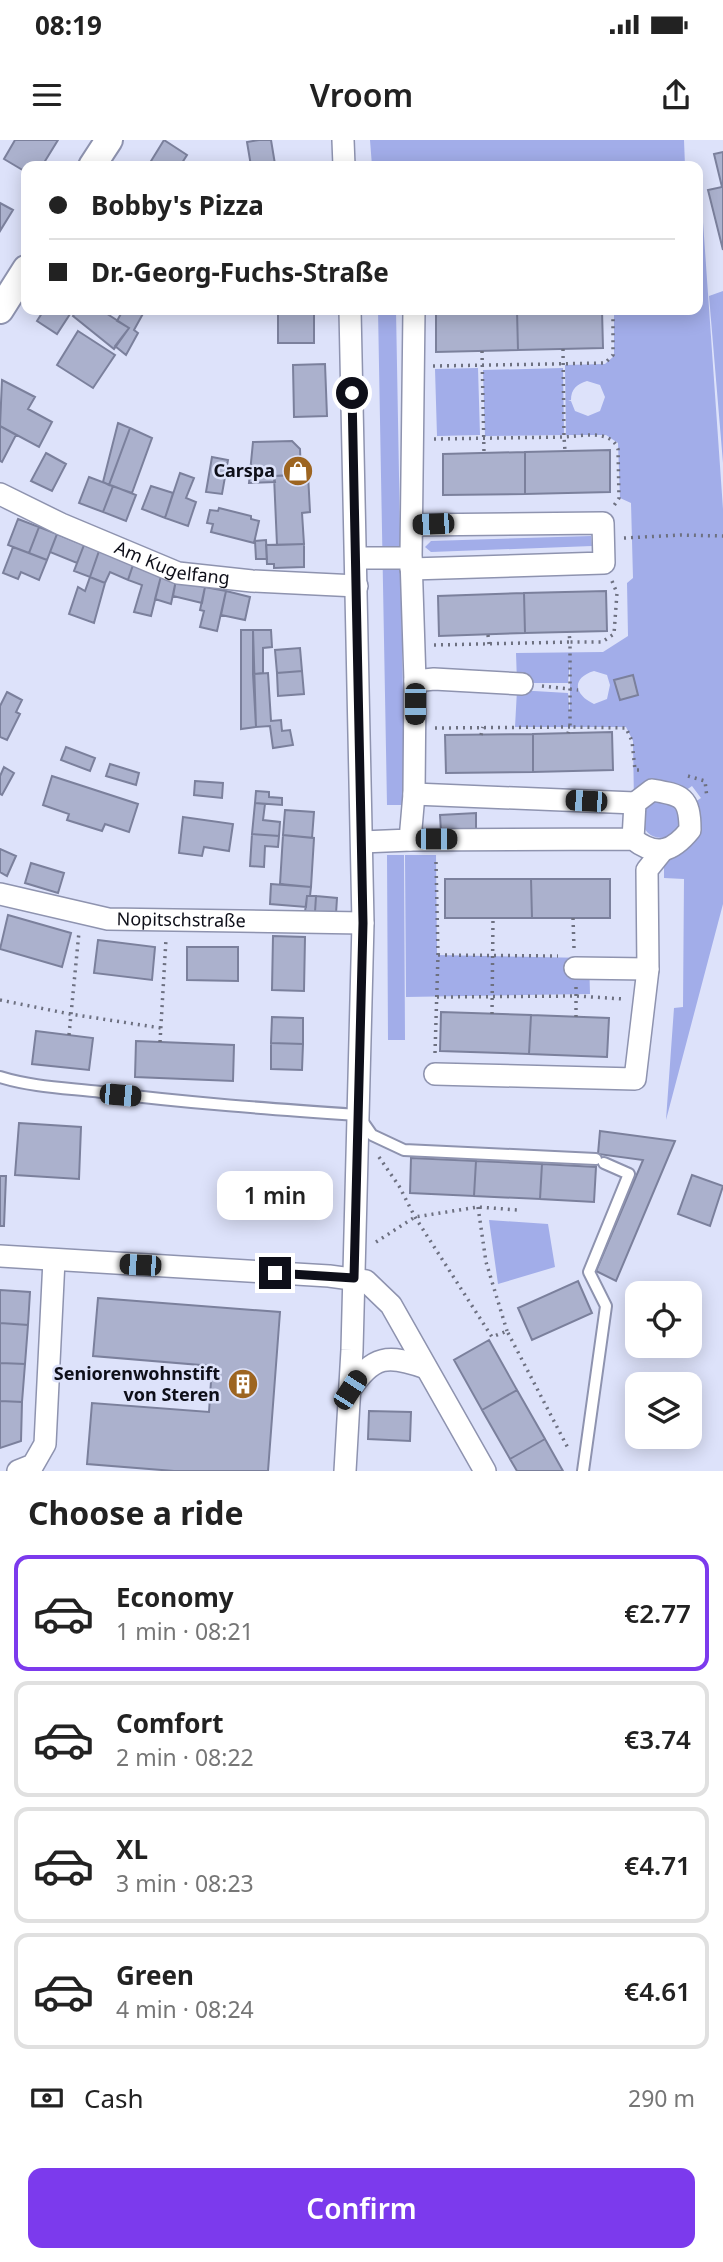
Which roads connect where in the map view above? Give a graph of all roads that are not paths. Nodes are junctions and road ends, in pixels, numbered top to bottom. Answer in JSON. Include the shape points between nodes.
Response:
{"nodes":[{"id":1,"x":109,"y":140,"type":"edge"},
{"id":2,"x":343,"y":140,"type":"edge"},
{"id":3,"x":96,"y":161,"type":"edge"},
{"id":4,"x":344,"y":161,"type":"edge"},
{"id":5,"x":21,"y":277,"type":"edge"},
{"id":6,"x":0,"y":310,"type":"edge"},
{"id":7,"x":350,"y":315,"type":"edge"},
{"id":8,"x":414,"y":315,"type":"edge"},
{"id":9,"x":0,"y":494,"type":"edge"},
{"id":10,"x":412,"y":525,"type":"junction"},
{"id":11,"x":356,"y":558,"type":"junction"},
{"id":12,"x":411,"y":564,"type":"junction"},
{"id":13,"x":357,"y":586,"type":"junction"},
{"id":14,"x":415,"y":681,"type":"junction"},
{"id":15,"x":522,"y":684,"type":"road end"},
{"id":16,"x":414,"y":794,"type":"junction"},
{"id":17,"x":635,"y":803,"type":"junction"},
{"id":18,"x":633,"y":839,"type":"junction"},
{"id":19,"x":410,"y":840,"type":"junction"},
{"id":20,"x":362,"y":842,"type":"junction"},
{"id":21,"x":663,"y":850,"type":"junction"},
{"id":22,"x":0,"y":894,"type":"edge"},
{"id":23,"x":363,"y":923,"type":"junction"},
{"id":24,"x":568,"y":962,"type":"road end"},
{"id":25,"x":648,"y":970,"type":"junction"},
{"id":26,"x":435,"y":1073,"type":"road end"},
{"id":27,"x":0,"y":1077,"type":"edge"},
{"id":28,"x":358,"y":1115,"type":"junction"},
{"id":29,"x":0,"y":1256,"type":"edge"},
{"id":30,"x":54,"y":1260,"type":"junction"},
{"id":31,"x":354,"y":1278,"type":"junction"},
{"id":32,"x":426,"y":1368,"type":"junction"},
{"id":33,"x":350,"y":1390,"type":"junction"},
{"id":34,"x":18,"y":1471,"type":"edge"},
{"id":35,"x":345,"y":1471,"type":"edge"},
{"id":36,"x":485,"y":1471,"type":"edge"},
{"id":37,"x":583,"y":1471,"type":"edge"}],
"edges":[{"from":1,"to":3,"type":"street"},
{"from":2,"to":4,"type":"street"},
{"from":5,"to":6,"type":"street"},
{"from":7,"to":11,"type":"street"},
{"from":8,"to":10,"type":"street"},
{"from":9,"to":13,"type":"street","name":"Am Kugelfang","via":[[178,573]]},
{"from":10,"to":12,"type":"street"},
{"from":10,"to":12,"type":"street","via":[[604,531],[604,562]]},
{"from":11,"to":12,"type":"street"},
{"from":11,"to":13,"type":"street"},
{"from":12,"to":14,"type":"street"},
{"from":13,"to":20,"type":"street"},
{"from":14,"to":15,"type":"street"},
{"from":14,"to":16,"type":"street"},
{"from":16,"to":17,"type":"street"},
{"from":16,"to":19,"type":"street"},
{"from":17,"to":18,"type":"street"},
{"from":17,"to":21,"type":"street","via":[[652,790],[678,794],[688,805],[690,830],[677,846]]},
{"from":18,"to":19,"type":"street"},
{"from":18,"to":21,"type":"street"},
{"from":19,"to":20,"type":"street"},
{"from":20,"to":23,"type":"street"},
{"from":21,"to":25,"type":"street","via":[[647,870]]},
{"from":22,"to":23,"type":"street","name":"Nopitschstraße","via":[[108,919]]},
{"from":23,"to":28,"type":"street"},
{"from":24,"to":25,"type":"street"},
{"from":25,"to":26,"type":"street","via":[[635,1079]]},
{"from":27,"to":28,"type":"lane","via":[[120,1095]]},
{"from":28,"to":31,"type":"street"},
{"from":28,"to":37,"type":"lane","via":[[372,1135],[404,1150],[600,1161],[629,1174],[589,1272],[606,1306]]},
{"from":29,"to":30,"type":"street"},
{"from":30,"to":31,"type":"street"},
{"from":30,"to":34,"type":"street","via":[[45,1444],[33,1465]]},
{"from":31,"to":32,"type":"street","via":[[366,1281],[391,1305]]},
{"from":31,"to":33,"type":"street"},
{"from":32,"to":33,"type":"street","via":[[391,1358],[373,1362]]},
{"from":32,"to":36,"type":"street"},
{"from":33,"to":35,"type":"street"}]}
